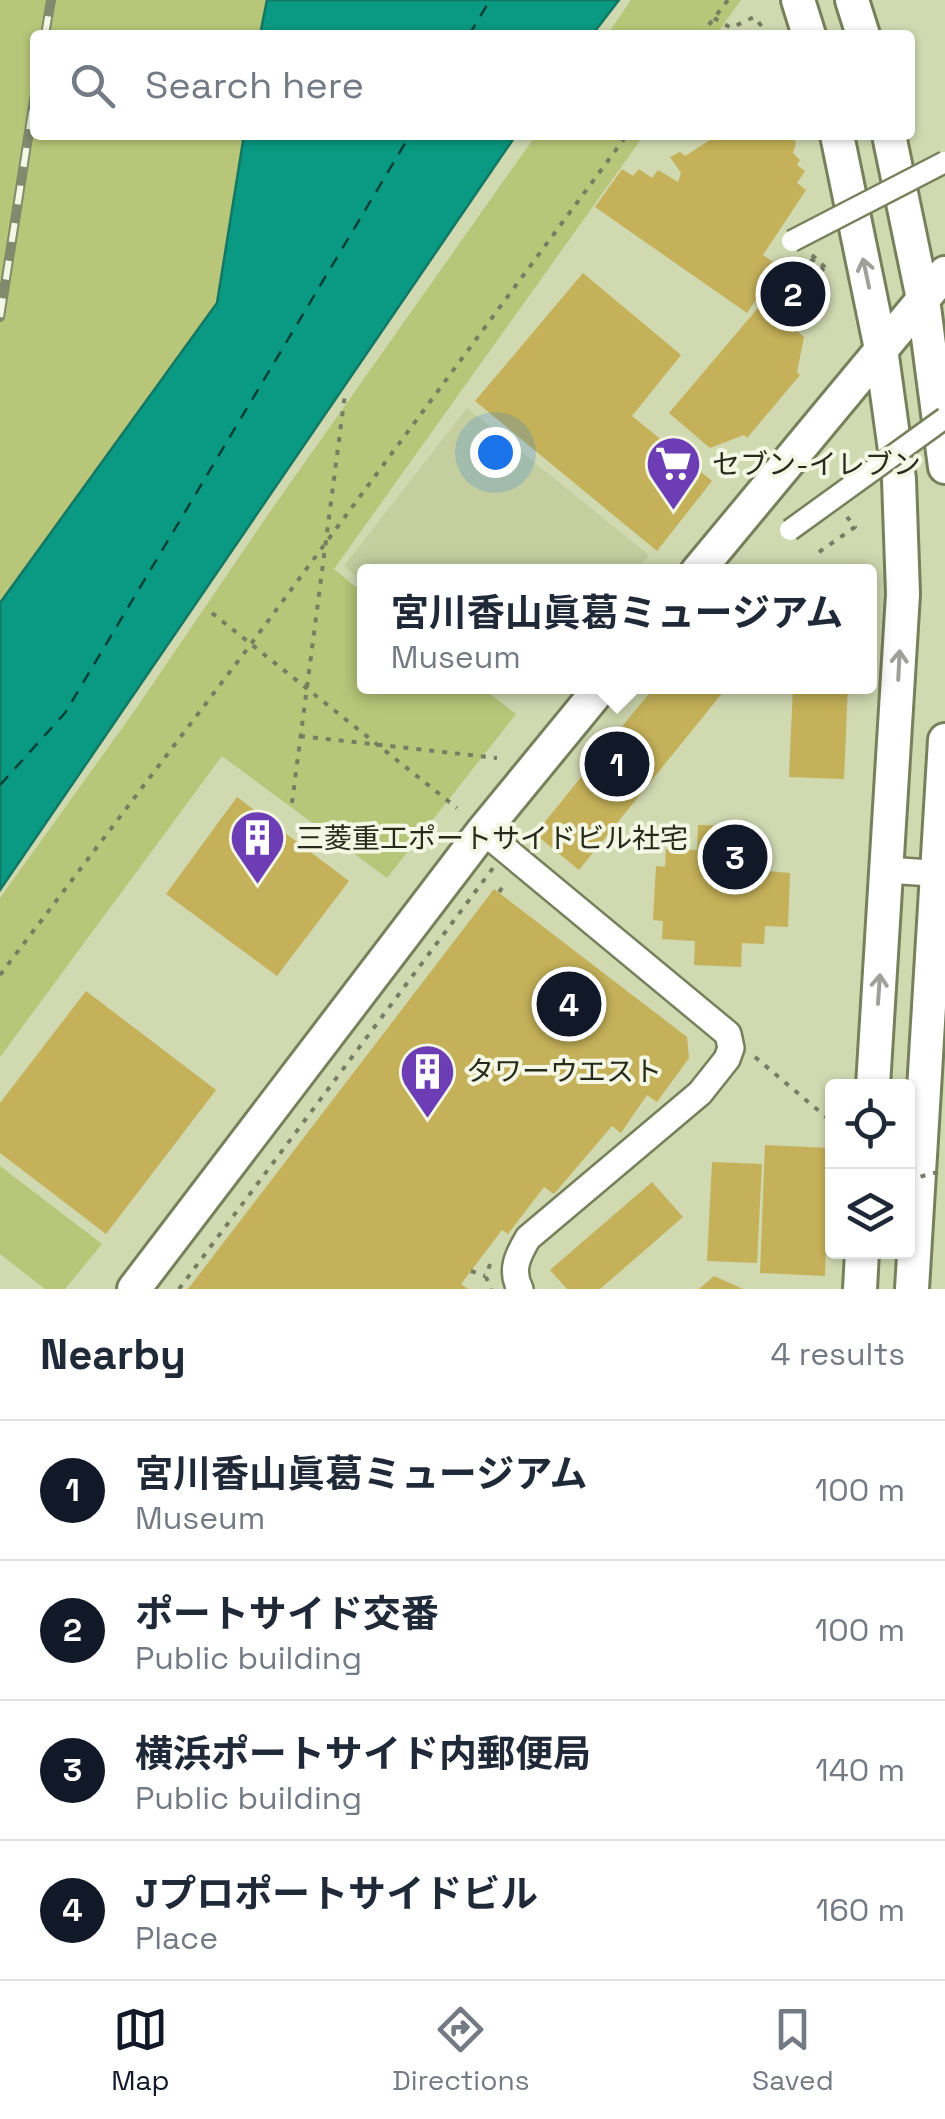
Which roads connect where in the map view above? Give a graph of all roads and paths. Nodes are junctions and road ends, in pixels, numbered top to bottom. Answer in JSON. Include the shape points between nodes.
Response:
{"nodes":[{"id":1,"x":728,"y":0,"type":"edge"},
{"id":2,"x":798,"y":0,"type":"edge"},
{"id":3,"x":852,"y":0,"type":"edge"},
{"id":4,"x":714,"y":18,"type":"junction"},
{"id":5,"x":705,"y":30,"type":"edge"},
{"id":6,"x":765,"y":30,"type":"edge"},
{"id":7,"x":807,"y":30,"type":"edge"},
{"id":8,"x":861,"y":30,"type":"edge"},
{"id":9,"x":623,"y":140,"type":"edge"},
{"id":10,"x":838,"y":140,"type":"edge"},
{"id":11,"x":890,"y":140,"type":"edge"},
{"id":12,"x":945,"y":162,"type":"edge"},
{"id":13,"x":801,"y":248,"type":"junction"},
{"id":14,"x":800,"y":262,"type":"dead end"},
{"id":15,"x":830,"y":272,"type":"dead end"},
{"id":16,"x":945,"y":273,"type":"edge"},
{"id":17,"x":923,"y":298,"type":"junction"},
{"id":18,"x":881,"y":348,"type":"junction"},
{"id":19,"x":345,"y":394,"type":"dead end"},
{"id":20,"x":945,"y":418,"type":"edge"},
{"id":21,"x":945,"y":467,"type":"edge"},
{"id":22,"x":846,"y":515,"type":"dead end"},
{"id":23,"x":790,"y":530,"type":"dead end"},
{"id":24,"x":325,"y":543,"type":"junction"},
{"id":25,"x":820,"y":552,"type":"dead end"},
{"id":26,"x":704,"y":564,"type":"edge"},
{"id":27,"x":212,"y":613,"type":"dead end"},
{"id":28,"x":251,"y":644,"type":"junction"},
{"id":29,"x":306,"y":688,"type":"junction"},
{"id":30,"x":595,"y":694,"type":"edge"},
{"id":31,"x":300,"y":736,"type":"junction"},
{"id":32,"x":945,"y":740,"type":"edge"},
{"id":33,"x":377,"y":744,"type":"junction"},
{"id":34,"x":498,"y":758,"type":"dead end"},
{"id":35,"x":292,"y":803,"type":"dead end"},
{"id":36,"x":457,"y":808,"type":"dead end"},
{"id":37,"x":482,"y":831,"type":"junction"},
{"id":38,"x":887,"y":870,"type":"junction"},
{"id":39,"x":941,"y":874,"type":"edge"},
{"id":40,"x":499,"y":892,"type":"dead end"},
{"id":41,"x":0,"y":975,"type":"edge"},
{"id":42,"x":728,"y":1034,"type":"junction"},
{"id":43,"x":925,"y":1056,"type":"junction"},
{"id":44,"x":873,"y":1079,"type":"edge"},
{"id":45,"x":825,"y":1116,"type":"edge"},
{"id":46,"x":945,"y":1120,"type":"edge"},
{"id":47,"x":293,"y":1136,"type":"junction"},
{"id":48,"x":300,"y":1142,"type":"dead end"},
{"id":49,"x":945,"y":1170,"type":"edge"},
{"id":50,"x":915,"y":1178,"type":"edge"},
{"id":51,"x":223,"y":1230,"type":"junction"},
{"id":52,"x":230,"y":1234,"type":"dead end"},
{"id":53,"x":496,"y":1253,"type":"dead end"},
{"id":54,"x":862,"y":1259,"type":"edge"},
{"id":55,"x":470,"y":1271,"type":"dead end"},
{"id":56,"x":486,"y":1277,"type":"junction"},
{"id":57,"x":134,"y":1289,"type":"edge"},
{"id":58,"x":179,"y":1289,"type":"edge"},
{"id":59,"x":491,"y":1289,"type":"edge"},
{"id":60,"x":520,"y":1289,"type":"edge"},
{"id":61,"x":860,"y":1289,"type":"edge"},
{"id":62,"x":912,"y":1289,"type":"edge"}],
"edges":[{"from":1,"to":4,"type":"path"},
{"from":2,"to":7,"type":"street"},
{"from":3,"to":8,"type":"street"},
{"from":4,"to":5,"type":"path"},
{"from":4,"to":6,"type":"path","via":[[731,28],[754,17]]},
{"from":9,"to":24,"type":"path"},
{"from":18,"to":10,"type":"street","one_way":true},
{"from":11,"to":17,"type":"street"},
{"from":12,"to":13,"type":"street","bridge":true},
{"from":13,"to":14,"type":"path","via":[[825,272],[818,279]]},
{"from":13,"to":15,"type":"path"},
{"from":16,"to":17,"type":"street"},
{"from":17,"to":18,"type":"street"},
{"from":17,"to":21,"type":"street"},
{"from":18,"to":26,"type":"street"},
{"from":38,"to":18,"type":"street","one_way":true,"via":[[904,594]]},
{"from":19,"to":24,"type":"path"},
{"from":20,"to":23,"type":"street","bridge":true},
{"from":22,"to":25,"type":"path","via":[[854,527]]},
{"from":24,"to":28,"type":"path"},
{"from":24,"to":29,"type":"path"},
{"from":27,"to":28,"type":"path"},
{"from":28,"to":29,"type":"path"},
{"from":28,"to":41,"type":"path"},
{"from":29,"to":31,"type":"path"},
{"from":29,"to":33,"type":"path"},
{"from":30,"to":37,"type":"street"},
{"from":31,"to":33,"type":"path"},
{"from":31,"to":35,"type":"path"},
{"from":32,"to":39,"type":"street"},
{"from":33,"to":34,"type":"path"},
{"from":33,"to":36,"type":"path"},
{"from":37,"to":42,"type":"street"},
{"from":37,"to":57,"type":"street"},
{"from":38,"to":39,"type":"street"},
{"from":44,"to":38,"type":"street","one_way":true},
{"from":39,"to":43,"type":"street"},
{"from":40,"to":47,"type":"path","via":[[506,883],[495,866]]},
{"from":42,"to":45,"type":"path"},
{"from":42,"to":60,"type":"street","via":[[727,1059],[700,1093],[528,1238],[516,1259]]},
{"from":43,"to":46,"type":"street"},
{"from":43,"to":62,"type":"street"},
{"from":47,"to":48,"type":"path"},
{"from":47,"to":51,"type":"path"},
{"from":49,"to":50,"type":"path","bridge":true},
{"from":51,"to":52,"type":"path"},
{"from":51,"to":58,"type":"path"},
{"from":53,"to":56,"type":"path"},
{"from":54,"to":61,"type":"street"},
{"from":55,"to":56,"type":"path"},
{"from":56,"to":59,"type":"path"}]}
